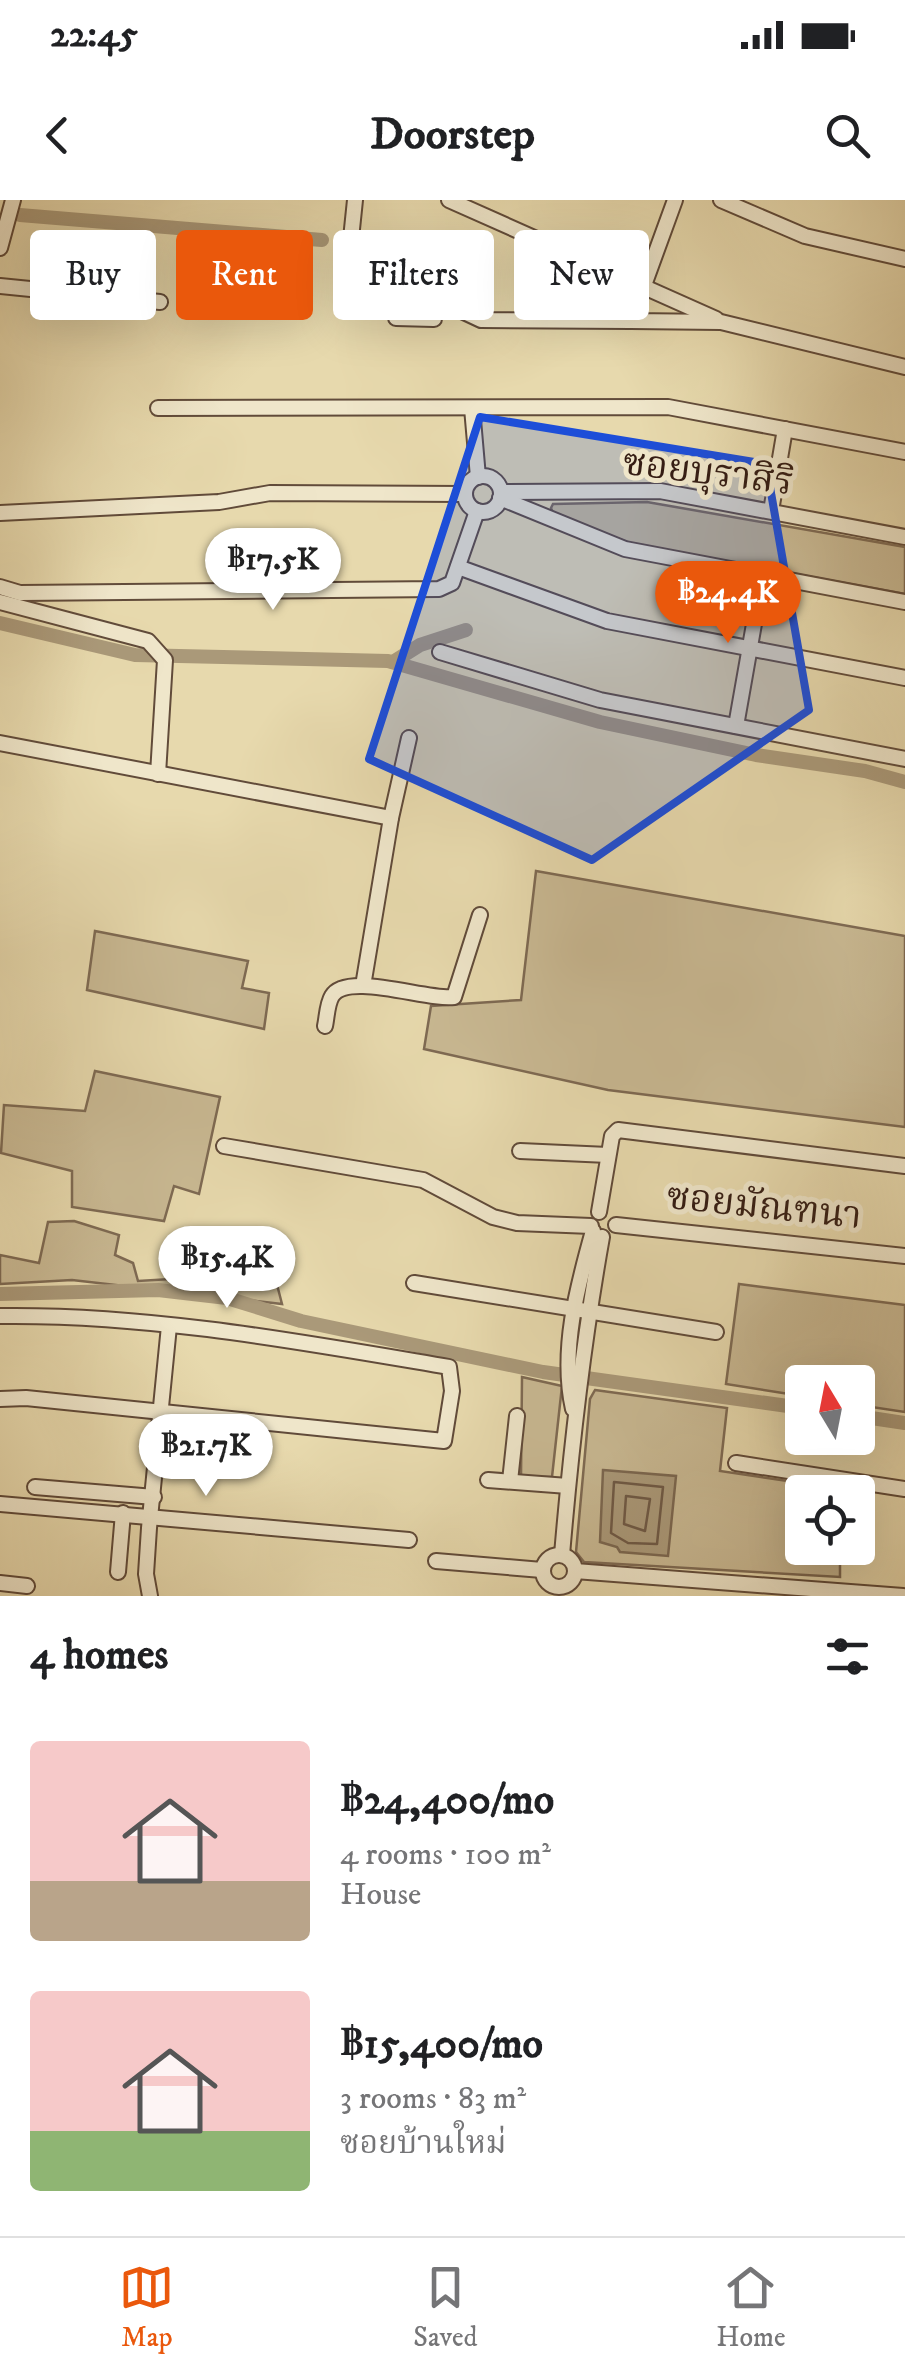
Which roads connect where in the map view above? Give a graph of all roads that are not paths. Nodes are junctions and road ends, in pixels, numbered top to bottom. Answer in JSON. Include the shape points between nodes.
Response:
{"nodes":[{"id":1,"x":13,"y":200,"type":"edge"},
{"id":2,"x":355,"y":200,"type":"edge"},
{"id":3,"x":449,"y":200,"type":"edge"},
{"id":4,"x":675,"y":200,"type":"edge"},
{"id":5,"x":720,"y":200,"type":"edge"},
{"id":6,"x":352,"y":230,"type":"edge"},
{"id":7,"x":519,"y":230,"type":"edge"},
{"id":8,"x":0,"y":248,"type":"edge"},
{"id":9,"x":905,"y":259,"type":"edge"},
{"id":10,"x":649,"y":270,"type":"edge"},
{"id":11,"x":0,"y":286,"type":"edge"},
{"id":12,"x":649,"y":286,"type":"edge"},
{"id":13,"x":160,"y":302,"type":"dead end"},
{"id":14,"x":481,"y":320,"type":"edge"},
{"id":15,"x":631,"y":321,"type":"joint"},
{"id":16,"x":721,"y":322,"type":"junction"},
{"id":17,"x":905,"y":367,"type":"edge"},
{"id":18,"x":158,"y":408,"type":"dead end"},
{"id":19,"x":472,"y":408,"type":"junction"},
{"id":20,"x":785,"y":429,"type":"junction"},
{"id":21,"x":905,"y":452,"type":"edge"},
{"id":22,"x":478,"y":477,"type":"junction"},
{"id":23,"x":465,"y":494,"type":"junction"},
{"id":24,"x":500,"y":496,"type":"junction"},
{"id":25,"x":477,"y":511,"type":"junction"},
{"id":26,"x":771,"y":512,"type":"junction"},
{"id":27,"x":0,"y":513,"type":"edge"},
{"id":28,"x":905,"y":536,"type":"edge"},
{"id":29,"x":458,"y":568,"type":"junction"},
{"id":30,"x":763,"y":574,"type":"junction"},
{"id":31,"x":0,"y":587,"type":"edge"},
{"id":32,"x":0,"y":602,"type":"edge"},
{"id":33,"x":905,"y":602,"type":"edge"},
{"id":34,"x":750,"y":647,"type":"junction"},
{"id":35,"x":440,"y":652,"type":"dead end"},
{"id":36,"x":905,"y":678,"type":"edge"},
{"id":37,"x":736,"y":726,"type":"junction"},
{"id":38,"x":409,"y":738,"type":"dead end"},
{"id":39,"x":0,"y":743,"type":"edge"},
{"id":40,"x":905,"y":759,"type":"edge"},
{"id":41,"x":158,"y":774,"type":"junction"},
{"id":42,"x":391,"y":818,"type":"junction"},
{"id":43,"x":480,"y":915,"type":"dead end"},
{"id":44,"x":363,"y":986,"type":"junction"},
{"id":45,"x":325,"y":1026,"type":"dead end"},
{"id":46,"x":224,"y":1146,"type":"dead end"},
{"id":47,"x":520,"y":1150,"type":"dead end"},
{"id":48,"x":608,"y":1155,"type":"junction"},
{"id":49,"x":905,"y":1166,"type":"edge"},
{"id":50,"x":600,"y":1212,"type":"junction"},
{"id":51,"x":616,"y":1225,"type":"junction"},
{"id":52,"x":595,"y":1232,"type":"junction"},
{"id":53,"x":905,"y":1256,"type":"edge"},
{"id":54,"x":414,"y":1283,"type":"dead end"},
{"id":55,"x":574,"y":1310,"type":"junction"},
{"id":56,"x":590,"y":1314,"type":"junction"},
{"id":57,"x":0,"y":1316,"type":"edge"},
{"id":58,"x":170,"y":1326,"type":"junction"},
{"id":59,"x":716,"y":1332,"type":"dead end"},
{"id":60,"x":575,"y":1382,"type":"junction"},
{"id":61,"x":0,"y":1399,"type":"edge"},
{"id":62,"x":161,"y":1411,"type":"junction"},
{"id":63,"x":517,"y":1416,"type":"dead end"},
{"id":64,"x":736,"y":1463,"type":"dead end"},
{"id":65,"x":488,"y":1480,"type":"dead end"},
{"id":66,"x":510,"y":1481,"type":"junction"},
{"id":67,"x":568,"y":1486,"type":"junction"},
{"id":68,"x":36,"y":1488,"type":"dead end"},
{"id":69,"x":905,"y":1489,"type":"edge"},
{"id":70,"x":154,"y":1497,"type":"junction"},
{"id":71,"x":0,"y":1504,"type":"edge"},
{"id":72,"x":123,"y":1513,"type":"junction"},
{"id":73,"x":151,"y":1515,"type":"junction"},
{"id":74,"x":410,"y":1540,"type":"dead end"},
{"id":75,"x":562,"y":1555,"type":"junction"},
{"id":76,"x":436,"y":1561,"type":"dead end"},
{"id":77,"x":542,"y":1570,"type":"junction"},
{"id":78,"x":575,"y":1571,"type":"junction"},
{"id":79,"x":118,"y":1572,"type":"dead end"},
{"id":80,"x":0,"y":1583,"type":"edge"},
{"id":81,"x":27,"y":1586,"type":"dead end"},
{"id":82,"x":558,"y":1592,"type":"edge"},
{"id":83,"x":150,"y":1596,"type":"edge"},
{"id":84,"x":903,"y":1596,"type":"edge"}],
"edges":[{"from":1,"to":8,"type":"street"},
{"from":2,"to":6,"type":"street"},
{"from":3,"to":7,"type":"street"},
{"from":4,"to":10,"type":"street"},
{"from":5,"to":9,"type":"street","via":[[805,236]]},
{"from":11,"to":13,"type":"street"},
{"from":12,"to":16,"type":"street"},
{"from":14,"to":15,"type":"street"},
{"from":15,"to":16,"type":"street"},
{"from":16,"to":17,"type":"street"},
{"from":18,"to":19,"type":"street"},
{"from":19,"to":20,"type":"street","via":[[668,407]]},
{"from":19,"to":22,"type":"street"},
{"from":20,"to":21,"type":"street"},
{"from":20,"to":26,"type":"street"},
{"from":22,"to":23,"type":"street"},
{"from":22,"to":24,"type":"street","via":[[490,478]]},
{"from":23,"to":25,"type":"street"},
{"from":23,"to":27,"type":"street","via":[[270,493],[218,502]]},
{"from":24,"to":25,"type":"street","name":"ซอยบุราสิริ","via":[[493,508]]},
{"from":24,"to":26,"type":"street","name":"ซอยบุราสิริ","via":[[660,491]]},
{"from":24,"to":30,"type":"street","via":[[625,549]]},
{"from":25,"to":29,"type":"street"},
{"from":26,"to":28,"type":"street","name":"ซอยบุราสิริ"},
{"from":29,"to":31,"type":"street","via":[[447,588],[429,590],[20,593]]},
{"from":29,"to":34,"type":"street","via":[[607,621]]},
{"from":30,"to":33,"type":"street"},
{"from":30,"to":34,"type":"street"},
{"from":32,"to":41,"type":"street","via":[[148,641],[165,660]]},
{"from":34,"to":36,"type":"street"},
{"from":34,"to":37,"type":"street"},
{"from":35,"to":37,"type":"street","via":[[600,700]]},
{"from":37,"to":40,"type":"street"},
{"from":38,"to":42,"type":"street"},
{"from":39,"to":41,"type":"street"},
{"from":41,"to":42,"type":"street"},
{"from":42,"to":44,"type":"street"},
{"from":43,"to":44,"type":"street","via":[[454,997]]},
{"from":44,"to":45,"type":"street","via":[[334,992]]},
{"from":46,"to":52,"type":"street","via":[[423,1180],[516,1224]]},
{"from":47,"to":48,"type":"street"},
{"from":48,"to":49,"type":"street","via":[[612,1136],[626,1130]]},
{"from":48,"to":50,"type":"street"},
{"from":50,"to":51,"type":"street","name":"ซอยมัณฑนา","via":[[611,1214]]},
{"from":50,"to":52,"type":"street"},
{"from":51,"to":52,"type":"street","name":"ซอยมัณฑนา","via":[[610,1236]]},
{"from":51,"to":53,"type":"street","name":"ซอยมัณฑนา"},
{"from":52,"to":55,"type":"street"},
{"from":52,"to":56,"type":"street"},
{"from":54,"to":55,"type":"street"},
{"from":55,"to":56,"type":"street"},
{"from":55,"to":60,"type":"street"},
{"from":56,"to":59,"type":"street"},
{"from":56,"to":60,"type":"street"},
{"from":57,"to":58,"type":"street"},
{"from":58,"to":62,"type":"street"},
{"from":58,"to":62,"type":"street","via":[[449,1367],[452,1391],[444,1441]]},
{"from":60,"to":67,"type":"street"},
{"from":61,"to":62,"type":"street"},
{"from":62,"to":70,"type":"street"},
{"from":63,"to":66,"type":"street"},
{"from":64,"to":69,"type":"street"},
{"from":65,"to":66,"type":"street"},
{"from":66,"to":67,"type":"street"},
{"from":67,"to":75,"type":"street"},
{"from":68,"to":70,"type":"street"},
{"from":70,"to":73,"type":"street"},
{"from":71,"to":72,"type":"street"},
{"from":72,"to":73,"type":"street"},
{"from":72,"to":79,"type":"street"},
{"from":73,"to":74,"type":"street"},
{"from":73,"to":83,"type":"street"},
{"from":75,"to":77,"type":"street"},
{"from":75,"to":78,"type":"street"},
{"from":76,"to":77,"type":"street"},
{"from":77,"to":82,"type":"street"},
{"from":78,"to":82,"type":"street"},
{"from":78,"to":84,"type":"street"},
{"from":80,"to":81,"type":"street"}]}
